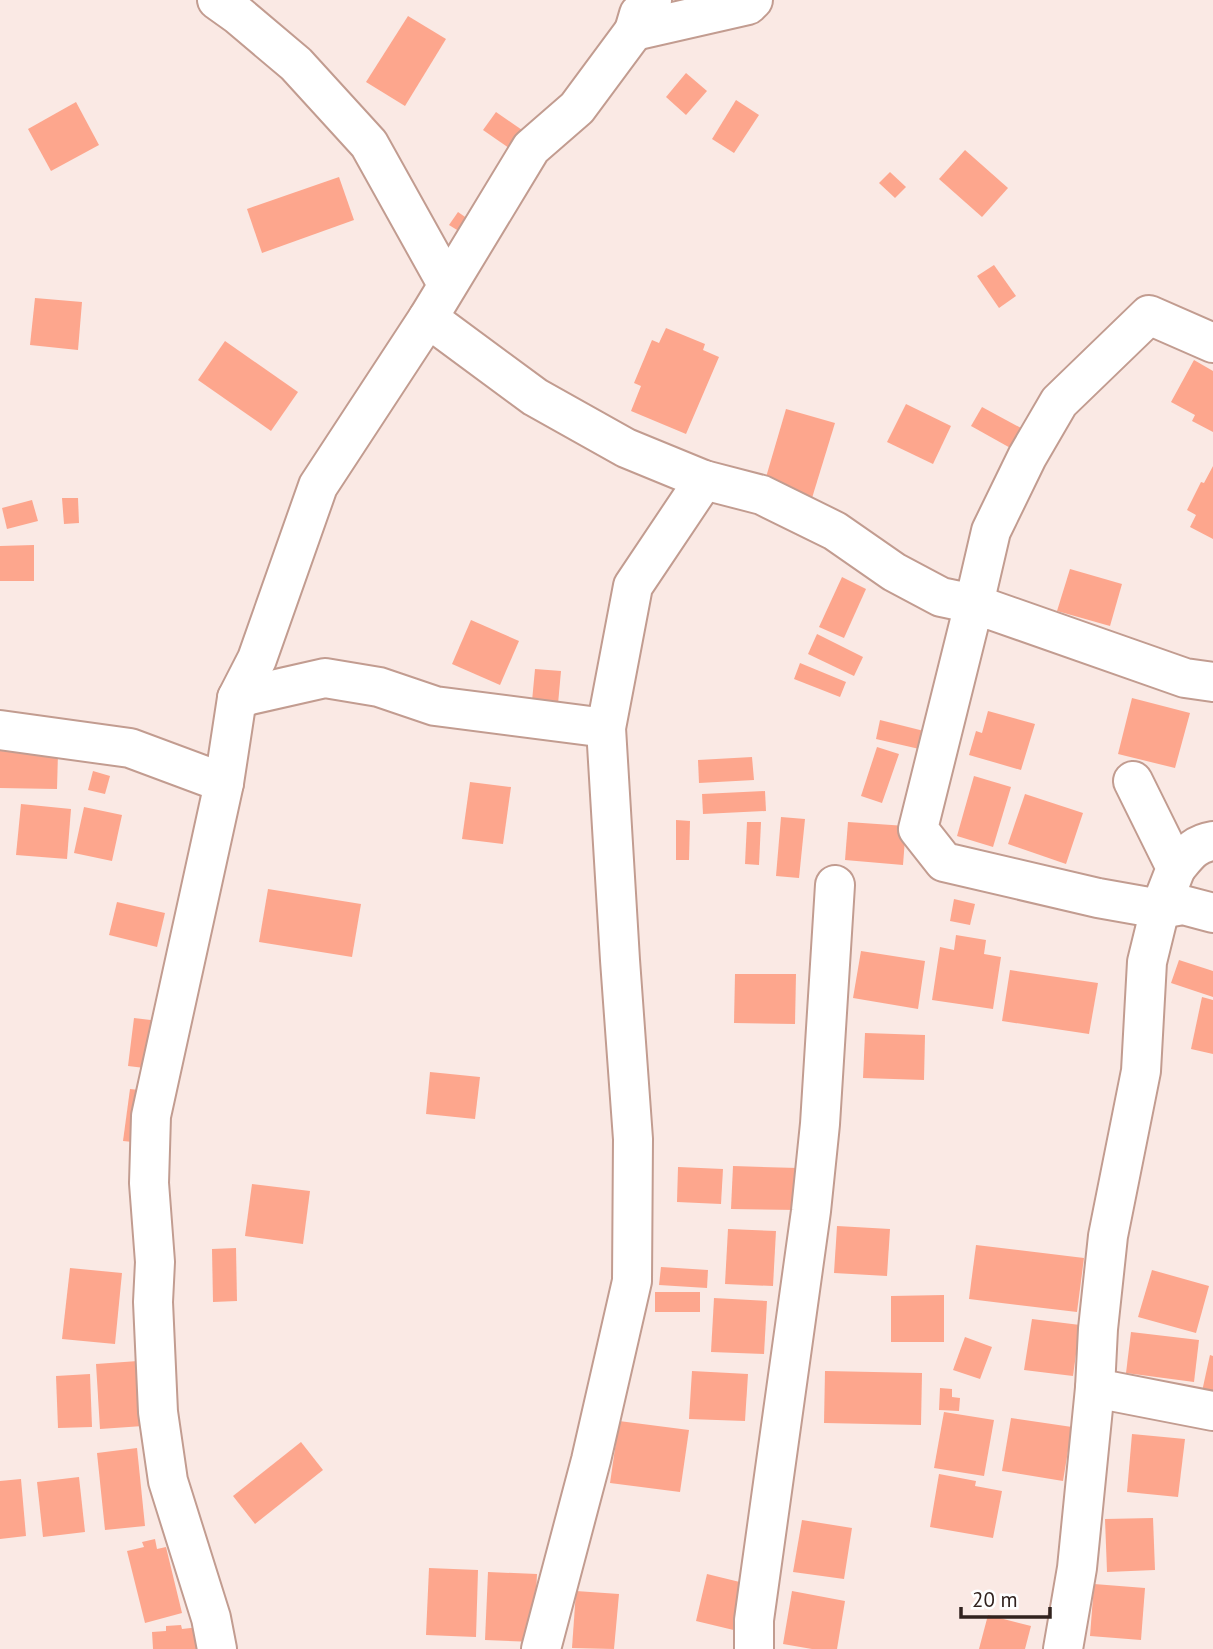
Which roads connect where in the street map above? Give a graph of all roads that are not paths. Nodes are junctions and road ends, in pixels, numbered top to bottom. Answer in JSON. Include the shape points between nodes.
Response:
{"nodes":[{"id":1,"x":217,"y":0,"type":"edge"},
{"id":2,"x":753,"y":0,"type":"edge"},
{"id":3,"x":643,"y":10,"type":"edge"},
{"id":4,"x":447,"y":284,"type":"junction"},
{"id":5,"x":428,"y":318,"type":"junction"},
{"id":6,"x":1213,"y":343,"type":"edge"},
{"id":7,"x":704,"y":480,"type":"junction"},
{"id":8,"x":974,"y":604,"type":"junction"},
{"id":9,"x":1213,"y":682,"type":"edge"},
{"id":10,"x":237,"y":698,"type":"junction"},
{"id":11,"x":606,"y":728,"type":"junction"},
{"id":12,"x":0,"y":730,"type":"edge"},
{"id":13,"x":1133,"y":780,"type":"dead end"},
{"id":14,"x":224,"y":783,"type":"junction"},
{"id":15,"x":1213,"y":841,"type":"edge"},
{"id":16,"x":1176,"y":868,"type":"junction"},
{"id":17,"x":835,"y":885,"type":"dead end"},
{"id":18,"x":1160,"y":909,"type":"junction"},
{"id":19,"x":1213,"y":913,"type":"edge"},
{"id":20,"x":1095,"y":1388,"type":"junction"},
{"id":21,"x":1213,"y":1411,"type":"edge"},
{"id":22,"x":217,"y":1649,"type":"edge"},
{"id":23,"x":541,"y":1649,"type":"edge"},
{"id":24,"x":754,"y":1649,"type":"edge"},
{"id":25,"x":1063,"y":1649,"type":"edge"}],
"edges":[{"from":1,"to":4,"type":"street","via":[[296,64],[369,144]]},
{"from":2,"to":3,"type":"street","via":[[748,5]]},
{"from":3,"to":4,"type":"street","via":[[577,108],[531,148]]},
{"from":4,"to":5,"type":"street"},
{"from":5,"to":7,"type":"street","via":[[535,397],[626,448]]},
{"from":5,"to":10,"type":"street","via":[[318,486],[257,659]]},
{"from":6,"to":8,"type":"street","via":[[1149,314],[1059,402],[991,531]]},
{"from":7,"to":8,"type":"street","via":[[762,495],[835,531],[894,572],[941,597]]},
{"from":7,"to":11,"type":"street","via":[[633,586]]},
{"from":8,"to":9,"type":"street","via":[[1185,678]]},
{"from":8,"to":18,"type":"street","via":[[918,829],[944,862]]},
{"from":10,"to":11,"type":"street","via":[[325,678],[379,687],[435,706]]},
{"from":10,"to":14,"type":"street"},
{"from":11,"to":23,"type":"street","via":[[633,1139],[632,1281]]},
{"from":12,"to":14,"type":"street","via":[[130,748]]},
{"from":13,"to":16,"type":"street"},
{"from":14,"to":22,"type":"street","via":[[151,1116],[149,1184],[158,1412],[168,1481]]},
{"from":15,"to":16,"type":"street","via":[[1202,842]]},
{"from":16,"to":18,"type":"street"},
{"from":17,"to":24,"type":"street","via":[[811,1211],[754,1620]]},
{"from":18,"to":19,"type":"street","via":[[1183,905]]},
{"from":18,"to":20,"type":"street","via":[[1147,962],[1141,1071],[1108,1236]]},
{"from":20,"to":21,"type":"street"},
{"from":20,"to":25,"type":"street","via":[[1077,1569]]}]}
